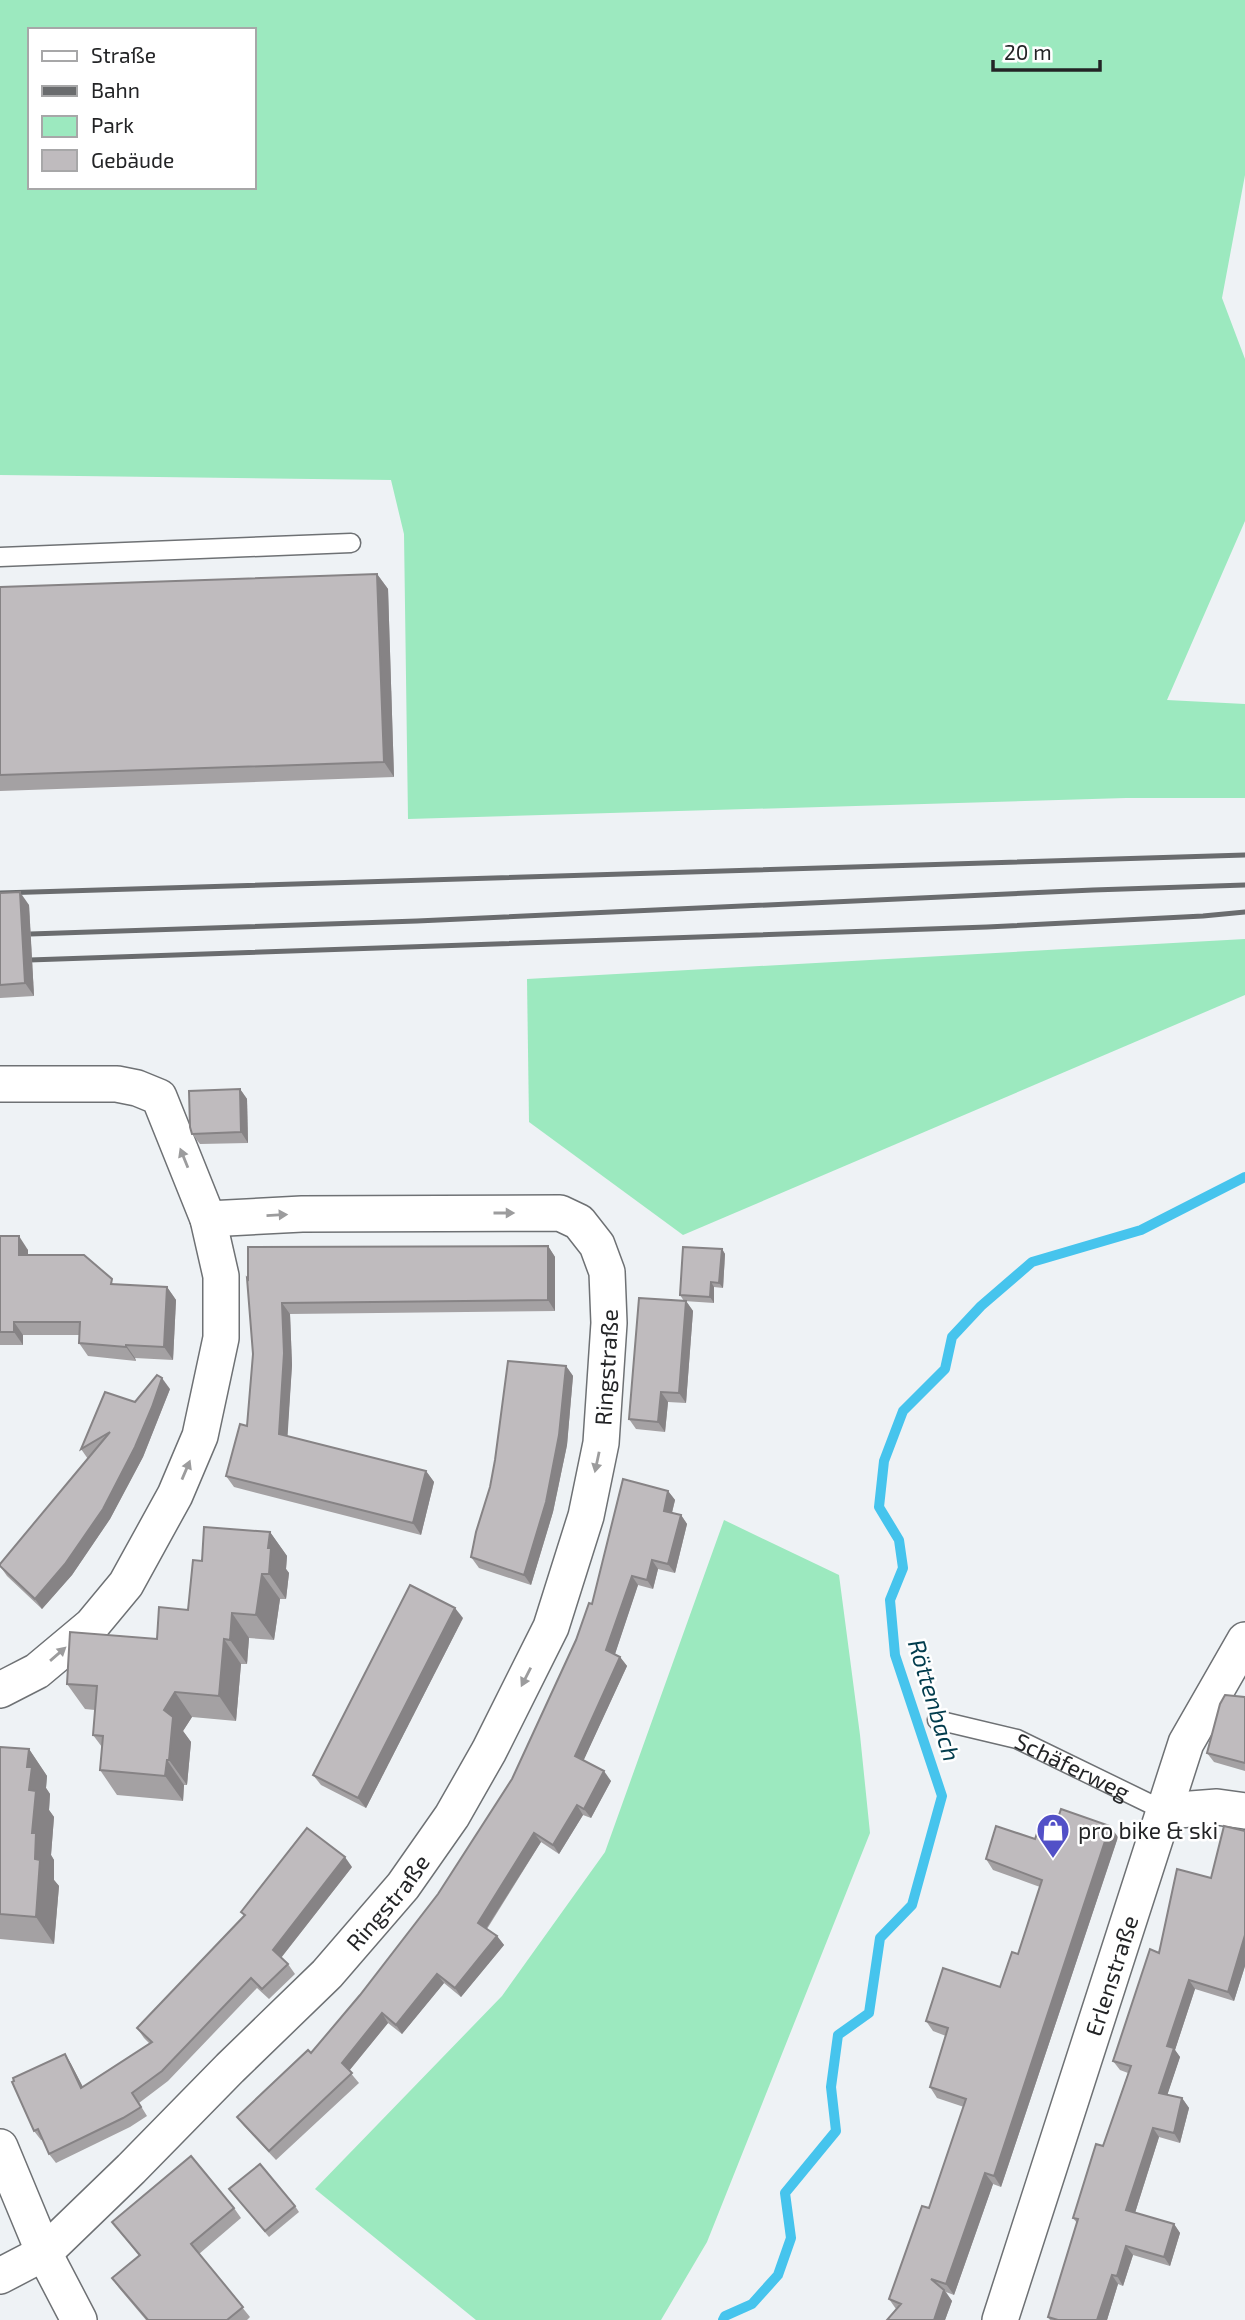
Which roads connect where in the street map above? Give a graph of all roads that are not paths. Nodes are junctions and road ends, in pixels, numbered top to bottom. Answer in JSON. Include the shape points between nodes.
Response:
{"nodes":[{"id":1,"x":351,"y":543,"type":"dead end"},
{"id":2,"x":0,"y":557,"type":"edge"},
{"id":3,"x":0,"y":1084,"type":"edge"},
{"id":4,"x":208,"y":1219,"type":"junction"},
{"id":5,"x":1245,"y":1640,"type":"edge"},
{"id":6,"x":0,"y":1690,"type":"edge"},
{"id":7,"x":937,"y":1720,"type":"dead end"},
{"id":8,"x":1165,"y":1811,"type":"junction"},
{"id":9,"x":1245,"y":1811,"type":"edge"},
{"id":10,"x":0,"y":2147,"type":"edge"},
{"id":11,"x":44,"y":2253,"type":"junction"},
{"id":12,"x":0,"y":2276,"type":"edge"},
{"id":13,"x":79,"y":2320,"type":"edge"},
{"id":14,"x":1000,"y":2320,"type":"edge"}],
"edges":[{"from":1,"to":2,"type":"lane"},
{"from":4,"to":3,"type":"street","one_way":true,"via":[[159,1097],[117,1084]]},
{"from":6,"to":4,"type":"street","one_way":true,"via":[[37,1671],[92,1625],[126,1584],[176,1495],[200,1436],[221,1338],[220,1276]]},
{"from":4,"to":11,"type":"street","name":"Ringstraße","one_way":true,"via":[[560,1213],[579,1222],[597,1245],[607,1272],[609,1323],[601,1443],[586,1516],[551,1626],[452,1816],[403,1886],[327,1974]]},
{"from":5,"to":8,"type":"street","name":"Erlenstraße","via":[[1186,1743]]},
{"from":7,"to":8,"type":"lane","name":"Schäferweg","via":[[1017,1739]]},
{"from":8,"to":9,"type":"street","via":[[1217,1807]]},
{"from":8,"to":14,"type":"street","name":"Erlenstraße"},
{"from":10,"to":11,"type":"street"},
{"from":11,"to":12,"type":"street","name":"Ringstraße"},
{"from":11,"to":13,"type":"street"}]}
